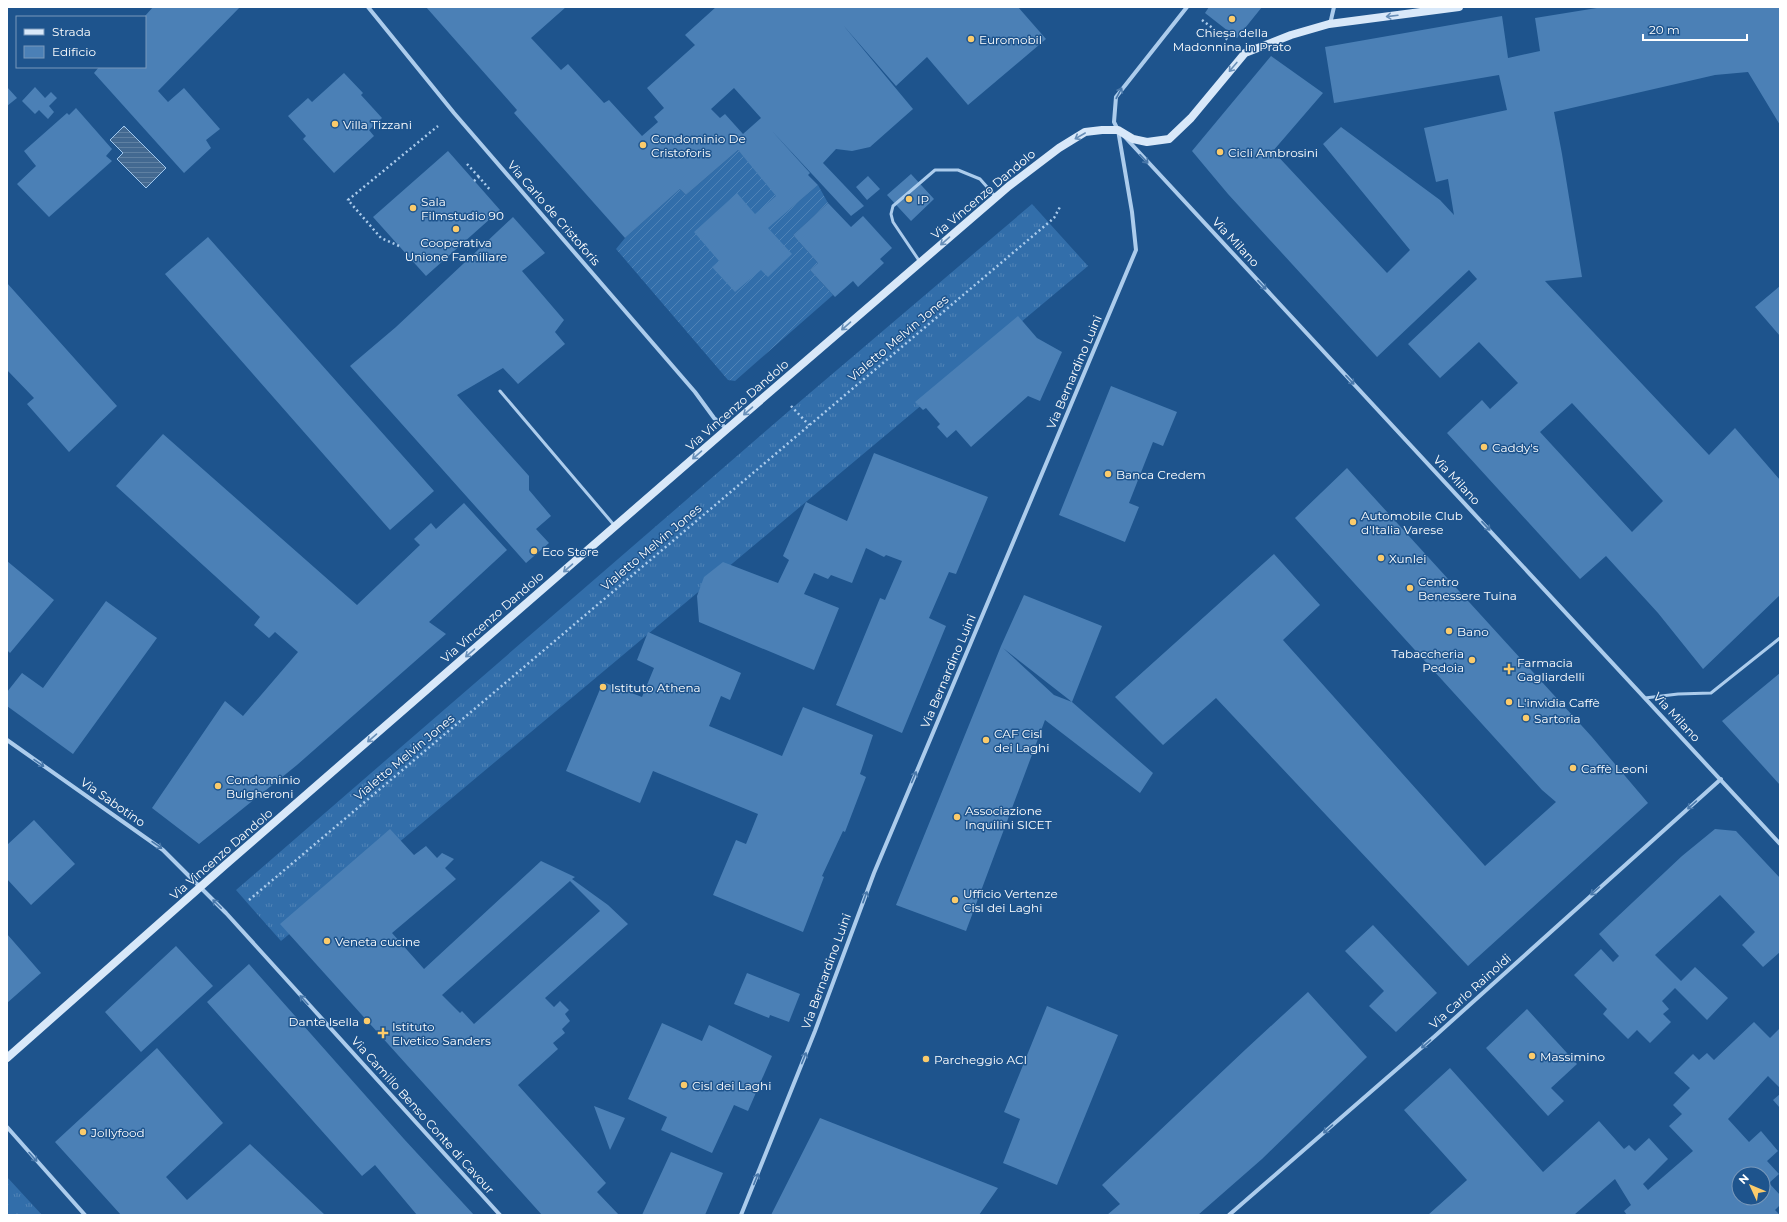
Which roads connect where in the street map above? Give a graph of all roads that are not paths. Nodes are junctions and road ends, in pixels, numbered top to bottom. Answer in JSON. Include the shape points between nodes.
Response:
{"nodes":[{"id":1,"x":368,"y":7,"type":"edge"},
{"id":2,"x":1187,"y":7,"type":"edge"},
{"id":3,"x":1334,"y":7,"type":"edge"},
{"id":4,"x":1459,"y":7,"type":"edge"},
{"id":5,"x":1329,"y":24,"type":"junction"},
{"id":6,"x":1118,"y":130,"type":"junction"},
{"id":7,"x":996,"y":197,"type":"junction"},
{"id":8,"x":920,"y":262,"type":"junction"},
{"id":9,"x":500,"y":391,"type":"dead end"},
{"id":10,"x":727,"y":429,"type":"junction"},
{"id":11,"x":615,"y":527,"type":"junction"},
{"id":12,"x":1780,"y":638,"type":"edge"},
{"id":13,"x":1645,"y":698,"type":"junction"},
{"id":14,"x":7,"y":740,"type":"edge"},
{"id":15,"x":1721,"y":779,"type":"junction"},
{"id":16,"x":1780,"y":844,"type":"edge"},
{"id":17,"x":200,"y":888,"type":"junction"},
{"id":18,"x":7,"y":1058,"type":"edge"},
{"id":19,"x":7,"y":1127,"type":"edge"},
{"id":20,"x":85,"y":1215,"type":"edge"},
{"id":21,"x":500,"y":1215,"type":"edge"},
{"id":22,"x":741,"y":1215,"type":"edge"},
{"id":23,"x":1229,"y":1215,"type":"edge"}],
"edges":[{"from":1,"to":10,"type":"street","name":"Via Carlo de Cristoforis","via":[[454,112],[690,386],[714,418]]},
{"from":6,"to":2,"type":"street","name":"Via Bernardino Luini","one_way":true,"via":[[1114,122],[1116,97]]},
{"from":3,"to":5,"type":"street"},
{"from":4,"to":5,"type":"street","one_way":true},
{"from":5,"to":6,"type":"street","one_way":true,"via":[[1244,53],[1191,118],[1169,139],[1147,142],[1133,139]]},
{"from":6,"to":7,"type":"street","name":"Via Vincenzo Dandolo","one_way":true,"via":[[1085,132],[1059,148]]},
{"from":6,"to":13,"type":"street","name":"Via Milano","one_way":true},
{"from":22,"to":6,"type":"street","name":"Via Bernardino Luini","one_way":true,"via":[[815,1031],[874,873],[1136,250]]},
{"from":7,"to":8,"type":"street","name":"Via Vincenzo Dandolo","one_way":true},
{"from":7,"to":8,"type":"lane","via":[[980,178],[958,170],[935,170],[893,206],[891,214],[893,222]]},
{"from":8,"to":10,"type":"street","name":"Via Vincenzo Dandolo","one_way":true},
{"from":9,"to":11,"type":"lane"},
{"from":10,"to":11,"type":"street","name":"Via Vincenzo Dandolo","one_way":true},
{"from":11,"to":17,"type":"street","name":"Via Vincenzo Dandolo","one_way":true},
{"from":12,"to":13,"type":"lane","via":[[1711,693]]},
{"from":13,"to":15,"type":"street","name":"Via Milano"},
{"from":14,"to":17,"type":"street","name":"Via Sabotino","one_way":true,"via":[[163,850]]},
{"from":15,"to":16,"type":"street","name":"Via Milano"},
{"from":15,"to":23,"type":"street","name":"Via Carlo Rainoldi","one_way":true,"via":[[1435,1036]]},
{"from":17,"to":18,"type":"street","name":"Via Vincenzo Dandolo"},
{"from":21,"to":17,"type":"street","name":"Via Camillo Benso Conte di Cavour","one_way":true,"via":[[226,913]]},
{"from":19,"to":20,"type":"street","one_way":true}]}
